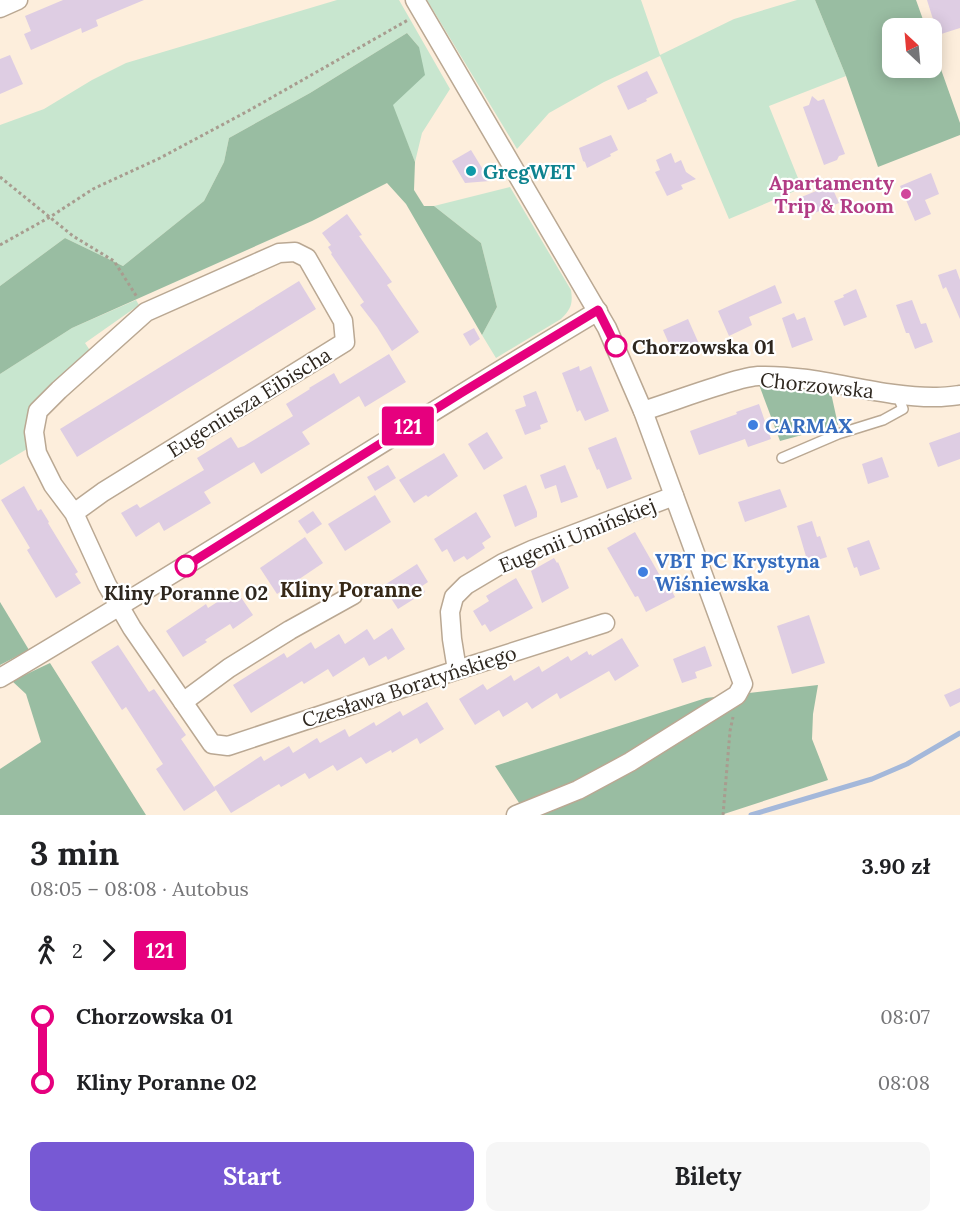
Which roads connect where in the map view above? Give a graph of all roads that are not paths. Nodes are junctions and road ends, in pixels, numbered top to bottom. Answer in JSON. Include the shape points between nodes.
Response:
{"nodes":[{"id":1,"x":18,"y":0,"type":"edge"},
{"id":2,"x":0,"y":8,"type":"edge"},
{"id":3,"x":414,"y":9,"type":"edge"},
{"id":4,"x":598,"y":310,"type":"junction"},
{"id":5,"x":897,"y":394,"type":"junction"},
{"id":6,"x":960,"y":395,"type":"edge"},
{"id":7,"x":643,"y":411,"type":"junction"},
{"id":8,"x":782,"y":458,"type":"dead end"},
{"id":9,"x":674,"y":496,"type":"junction"},
{"id":10,"x":74,"y":513,"type":"junction"},
{"id":11,"x":353,"y":595,"type":"dead end"},
{"id":12,"x":120,"y":607,"type":"junction"},
{"id":13,"x":605,"y":623,"type":"dead end"},
{"id":14,"x":457,"y":669,"type":"junction"},
{"id":15,"x":0,"y":678,"type":"edge"},
{"id":16,"x":183,"y":702,"type":"junction"},
{"id":17,"x":516,"y":815,"type":"edge"}],
"edges":[{"from":1,"to":2,"type":"street"},
{"from":3,"to":4,"type":"street"},
{"from":4,"to":7,"type":"street"},
{"from":4,"to":12,"type":"street"},
{"from":5,"to":6,"type":"street","name":"Chorzowska"},
{"from":5,"to":7,"type":"street","name":"Chorzowska","via":[[833,382],[756,376]]},
{"from":5,"to":8,"type":"lane","via":[[903,409]]},
{"from":7,"to":9,"type":"street"},
{"from":9,"to":14,"type":"street","name":"Eugenii Umińskiej","via":[[503,562],[466,585],[454,597],[450,612]]},
{"from":9,"to":17,"type":"street","via":[[743,684],[737,695],[630,762],[578,790]]},
{"from":10,"to":10,"type":"street","name":"Eugeniusza Eibischa","via":[[345,342],[343,321],[307,258],[295,252],[279,253],[147,312],[39,411],[34,432],[37,453]]},
{"from":10,"to":12,"type":"street"},
{"from":11,"to":16,"type":"street","via":[[229,668]]},
{"from":12,"to":15,"type":"street"},
{"from":12,"to":16,"type":"street"},
{"from":13,"to":14,"type":"street","name":"Czesława Boratyńskiego"},
{"from":14,"to":16,"type":"street","name":"Czesława Boratyńskiego","via":[[228,746],[212,744]]}]}
